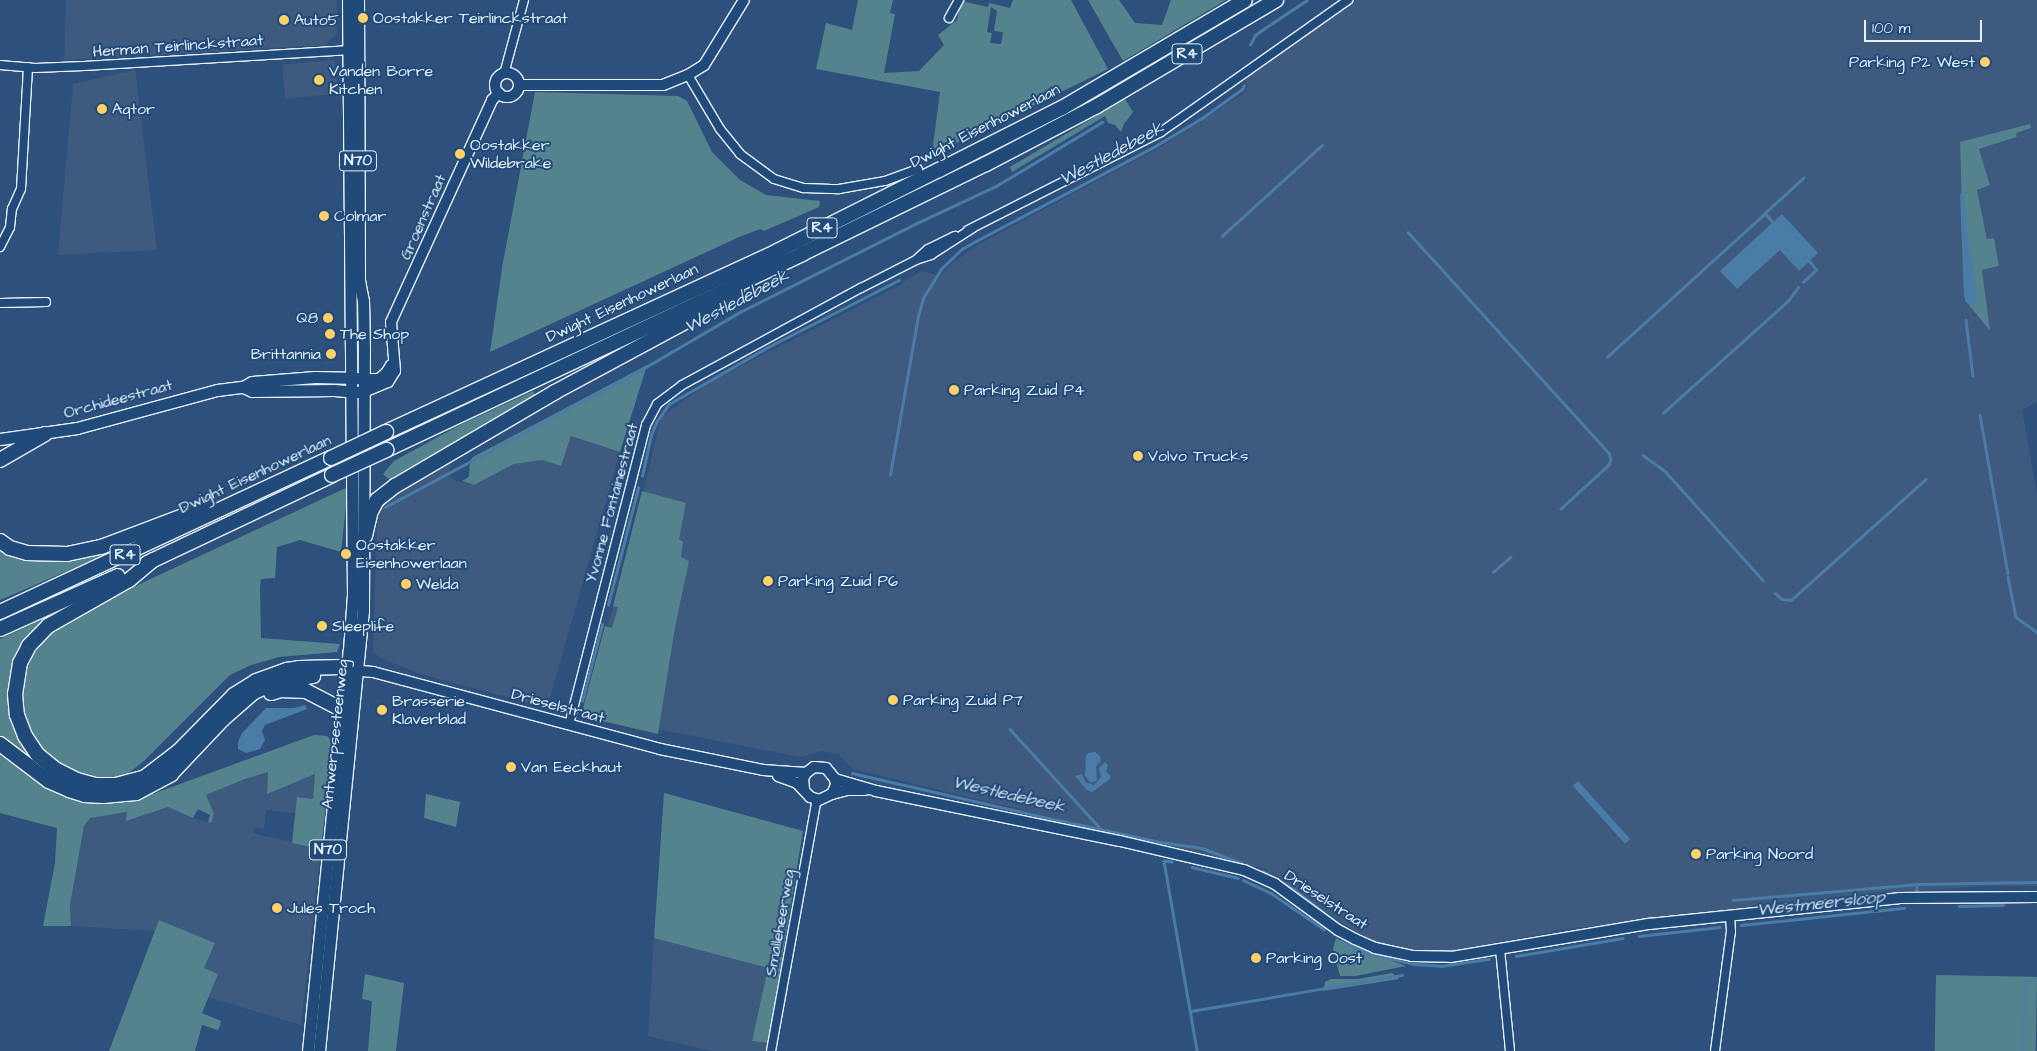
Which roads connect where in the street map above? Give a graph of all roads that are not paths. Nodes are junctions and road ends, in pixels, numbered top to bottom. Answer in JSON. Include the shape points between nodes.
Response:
{"nodes":[{"id":1,"x":348,"y":0,"type":"edge"},
{"id":2,"x":358,"y":0,"type":"edge"},
{"id":3,"x":524,"y":0,"type":"edge"},
{"id":4,"x":744,"y":0,"type":"edge"},
{"id":5,"x":959,"y":0,"type":"edge"},
{"id":6,"x":1245,"y":0,"type":"edge"},
{"id":7,"x":1276,"y":0,"type":"edge"},
{"id":8,"x":1348,"y":0,"type":"edge"},
{"id":9,"x":949,"y":18,"type":"dead end"},
{"id":10,"x":353,"y":50,"type":"junction"},
{"id":11,"x":0,"y":65,"type":"edge"},
{"id":12,"x":28,"y":67,"type":"junction"},
{"id":13,"x":504,"y":74,"type":"junction"},
{"id":14,"x":688,"y":75,"type":"junction"},
{"id":15,"x":519,"y":85,"type":"junction"},
{"id":16,"x":499,"y":93,"type":"junction"},
{"id":17,"x":918,"y":168,"type":"dead end"},
{"id":18,"x":0,"y":247,"type":"edge"},
{"id":19,"x":802,"y":254,"type":"junction"},
{"id":20,"x":46,"y":302,"type":"dead end"},
{"id":21,"x":0,"y":303,"type":"edge"},
{"id":22,"x":395,"y":358,"type":"junction"},
{"id":23,"x":351,"y":378,"type":"junction"},
{"id":24,"x":364,"y":379,"type":"junction"},
{"id":25,"x":243,"y":387,"type":"junction"},
{"id":26,"x":351,"y":392,"type":"junction"},
{"id":27,"x":364,"y":392,"type":"junction"},
{"id":28,"x":45,"y":434,"type":"junction"},
{"id":29,"x":0,"y":439,"type":"edge"},
{"id":30,"x":0,"y":460,"type":"edge"},
{"id":31,"x":249,"y":497,"type":"junction"},
{"id":32,"x":365,"y":536,"type":"junction"},
{"id":33,"x":0,"y":541,"type":"edge"},
{"id":34,"x":153,"y":560,"type":"junction"},
{"id":35,"x":0,"y":612,"type":"edge"},
{"id":36,"x":0,"y":629,"type":"edge"},
{"id":37,"x":352,"y":671,"type":"junction"},
{"id":38,"x":240,"y":703,"type":"junction"},
{"id":39,"x":343,"y":710,"type":"junction"},
{"id":40,"x":569,"y":725,"type":"junction"},
{"id":41,"x":0,"y":744,"type":"edge"},
{"id":42,"x":762,"y":770,"type":"junction"},
{"id":43,"x":806,"y":773,"type":"junction"},
{"id":44,"x":835,"y":778,"type":"junction"},
{"id":45,"x":804,"y":789,"type":"junction"},
{"id":46,"x":876,"y":791,"type":"junction"},
{"id":47,"x":832,"y":794,"type":"junction"},
{"id":48,"x":817,"y":799,"type":"junction"},
{"id":49,"x":334,"y":854,"type":"junction"},
{"id":50,"x":2037,"y":897,"type":"edge"},
{"id":51,"x":1730,"y":917,"type":"junction"},
{"id":52,"x":1500,"y":949,"type":"junction"},
{"id":53,"x":316,"y":1026,"type":"junction"},
{"id":54,"x":308,"y":1051,"type":"edge"},
{"id":55,"x":319,"y":1051,"type":"edge"},
{"id":56,"x":771,"y":1051,"type":"edge"},
{"id":57,"x":1510,"y":1051,"type":"edge"},
{"id":58,"x":1716,"y":1051,"type":"edge"}],
"edges":[{"from":1,"to":10,"type":"main road","name":"Antwerpsesteenweg","number":"N70"},
{"from":2,"to":10,"type":"main road","name":"Antwerpsesteenweg","number":"N70"},
{"from":3,"to":13,"type":"street"},
{"from":4,"to":14,"type":"street","via":[[704,65]]},
{"from":5,"to":9,"type":"street"},
{"from":6,"to":31,"type":"highway","name":"Dwight Eisenhowerlaan","number":"R4","bridge":true,"via":[[1062,108],[777,251]]},
{"from":7,"to":19,"type":"highway","name":"Dwight Eisenhowerlaan","number":"R4","via":[[1097,106]]},
{"from":8,"to":40,"type":"street","name":"Yvonne Fontainestraat","via":[[1161,132],[973,228],[931,255],[916,260],[682,385],[657,404],[646,425]]},
{"from":10,"to":12,"type":"street","name":"Herman Teirlinckstraat"},
{"from":10,"to":23,"type":"main road","name":"Antwerpsesteenweg","number":"N70"},
{"from":10,"to":24,"type":"main road","name":"Antwerpsesteenweg","number":"N70"},
{"from":11,"to":12,"type":"street","name":"Herman Teirlinckstraat"},
{"from":12,"to":18,"type":"street","via":[[21,189],[12,209],[10,227]]},
{"from":13,"to":15,"type":"street","via":[[515,76]]},
{"from":13,"to":16,"type":"street","via":[[496,82]]},
{"from":14,"to":15,"type":"street","via":[[664,85]]},
{"from":14,"to":17,"type":"street","via":[[720,130],[740,154],[774,179],[804,188],[839,189],[885,181]]},
{"from":15,"to":16,"type":"street","via":[[510,96]]},
{"from":16,"to":22,"type":"street","name":"Groenstraat","via":[[492,100],[391,322]]},
{"from":19,"to":32,"type":"highway","via":[[740,293],[554,392],[395,486],[377,500]]},
{"from":19,"to":34,"type":"highway","name":"Dwight Eisenhowerlaan","number":"R4","bridge":true},
{"from":20,"to":21,"type":"street"},
{"from":22,"to":24,"type":"street","via":[[388,372],[379,379]]},
{"from":22,"to":27,"type":"street","name":"Groenstraat","via":[[395,371],[388,382]]},
{"from":23,"to":24,"type":"main road","name":"Orchideestraat"},
{"from":23,"to":25,"type":"main road","name":"Orchideestraat","via":[[278,379],[252,382]]},
{"from":23,"to":26,"type":"main road","name":"Antwerpsesteenweg","number":"N70"},
{"from":24,"to":27,"type":"main road","name":"Antwerpsesteenweg","number":"N70"},
{"from":25,"to":26,"type":"main road","name":"Orchideestraat","via":[[252,391]]},
{"from":25,"to":28,"type":"main road","name":"Orchideestraat","via":[[217,390]]},
{"from":26,"to":27,"type":"main road","name":"Orchideestraat"},
{"from":26,"to":37,"type":"main road","name":"Antwerpsesteenweg","number":"N70"},
{"from":27,"to":32,"type":"main road","name":"Antwerpsesteenweg","number":"N70"},
{"from":28,"to":29,"type":"main road","name":"Orchideestraat"},
{"from":28,"to":30,"type":"highway"},
{"from":31,"to":33,"type":"highway","via":[[216,504],[101,547],[67,554],[27,553]]},
{"from":31,"to":35,"type":"highway","name":"Dwight Eisenhowerlaan","number":"R4"},
{"from":32,"to":37,"type":"main road","name":"Antwerpsesteenweg","number":"N70","via":[[363,612]]},
{"from":34,"to":36,"type":"highway","name":"Dwight Eisenhowerlaan","number":"R4"},
{"from":34,"to":37,"type":"highway","via":[[129,580],[48,626],[20,663],[15,694],[17,716],[38,755],[55,769],[96,785],[116,785],[145,777],[179,751],[234,694],[256,681],[299,668],[342,667]]},
{"from":37,"to":38,"type":"highway","via":[[272,684]]},
{"from":37,"to":39,"type":"main road","name":"Antwerpsesteenweg","number":"N70"},
{"from":37,"to":40,"type":"street","name":"Drieselstraat","via":[[396,678]]},
{"from":37,"to":49,"type":"main road","name":"Antwerpsesteenweg","number":"N70"},
{"from":38,"to":39,"type":"highway","via":[[280,690],[293,690],[313,694]]},
{"from":38,"to":41,"type":"highway","via":[[171,774],[136,792],[103,796],[69,790],[49,781]]},
{"from":39,"to":49,"type":"main road","name":"Antwerpsesteenweg","number":"N70"},
{"from":40,"to":42,"type":"street","name":"Drieselstraat","via":[[660,749]]},
{"from":42,"to":43,"type":"street","name":"Drieselstraat"},
{"from":42,"to":45,"type":"street","name":"Drieselstraat","via":[[797,783]]},
{"from":43,"to":44,"type":"street","name":"Drieselstraat","via":[[822,766]]},
{"from":43,"to":45,"type":"street"},
{"from":44,"to":46,"type":"street","name":"Drieselstraat"},
{"from":44,"to":47,"type":"street"},
{"from":45,"to":48,"type":"street","name":"Drieselstraat","via":[[810,797]]},
{"from":46,"to":47,"type":"street","name":"Drieselstraat"},
{"from":46,"to":52,"type":"street","name":"Drieselstraat","via":[[1244,870],[1275,884],[1338,930],[1392,953],[1434,958]]},
{"from":47,"to":48,"type":"street","name":"Drieselstraat"},
{"from":48,"to":56,"type":"street","name":"Smalleheerweg"},
{"from":49,"to":53,"type":"main road","name":"Antwerpsesteenweg","number":"N70"},
{"from":50,"to":51,"type":"street","name":"Drieselstraat","via":[[1914,897]]},
{"from":51,"to":52,"type":"street","name":"Drieselstraat","via":[[1649,924]]},
{"from":51,"to":58,"type":"street"},
{"from":52,"to":57,"type":"street"},
{"from":53,"to":54,"type":"main road","name":"Antwerpsesteenweg","number":"N70"},
{"from":53,"to":55,"type":"main road","name":"Antwerpsesteenweg","number":"N70"}]}
